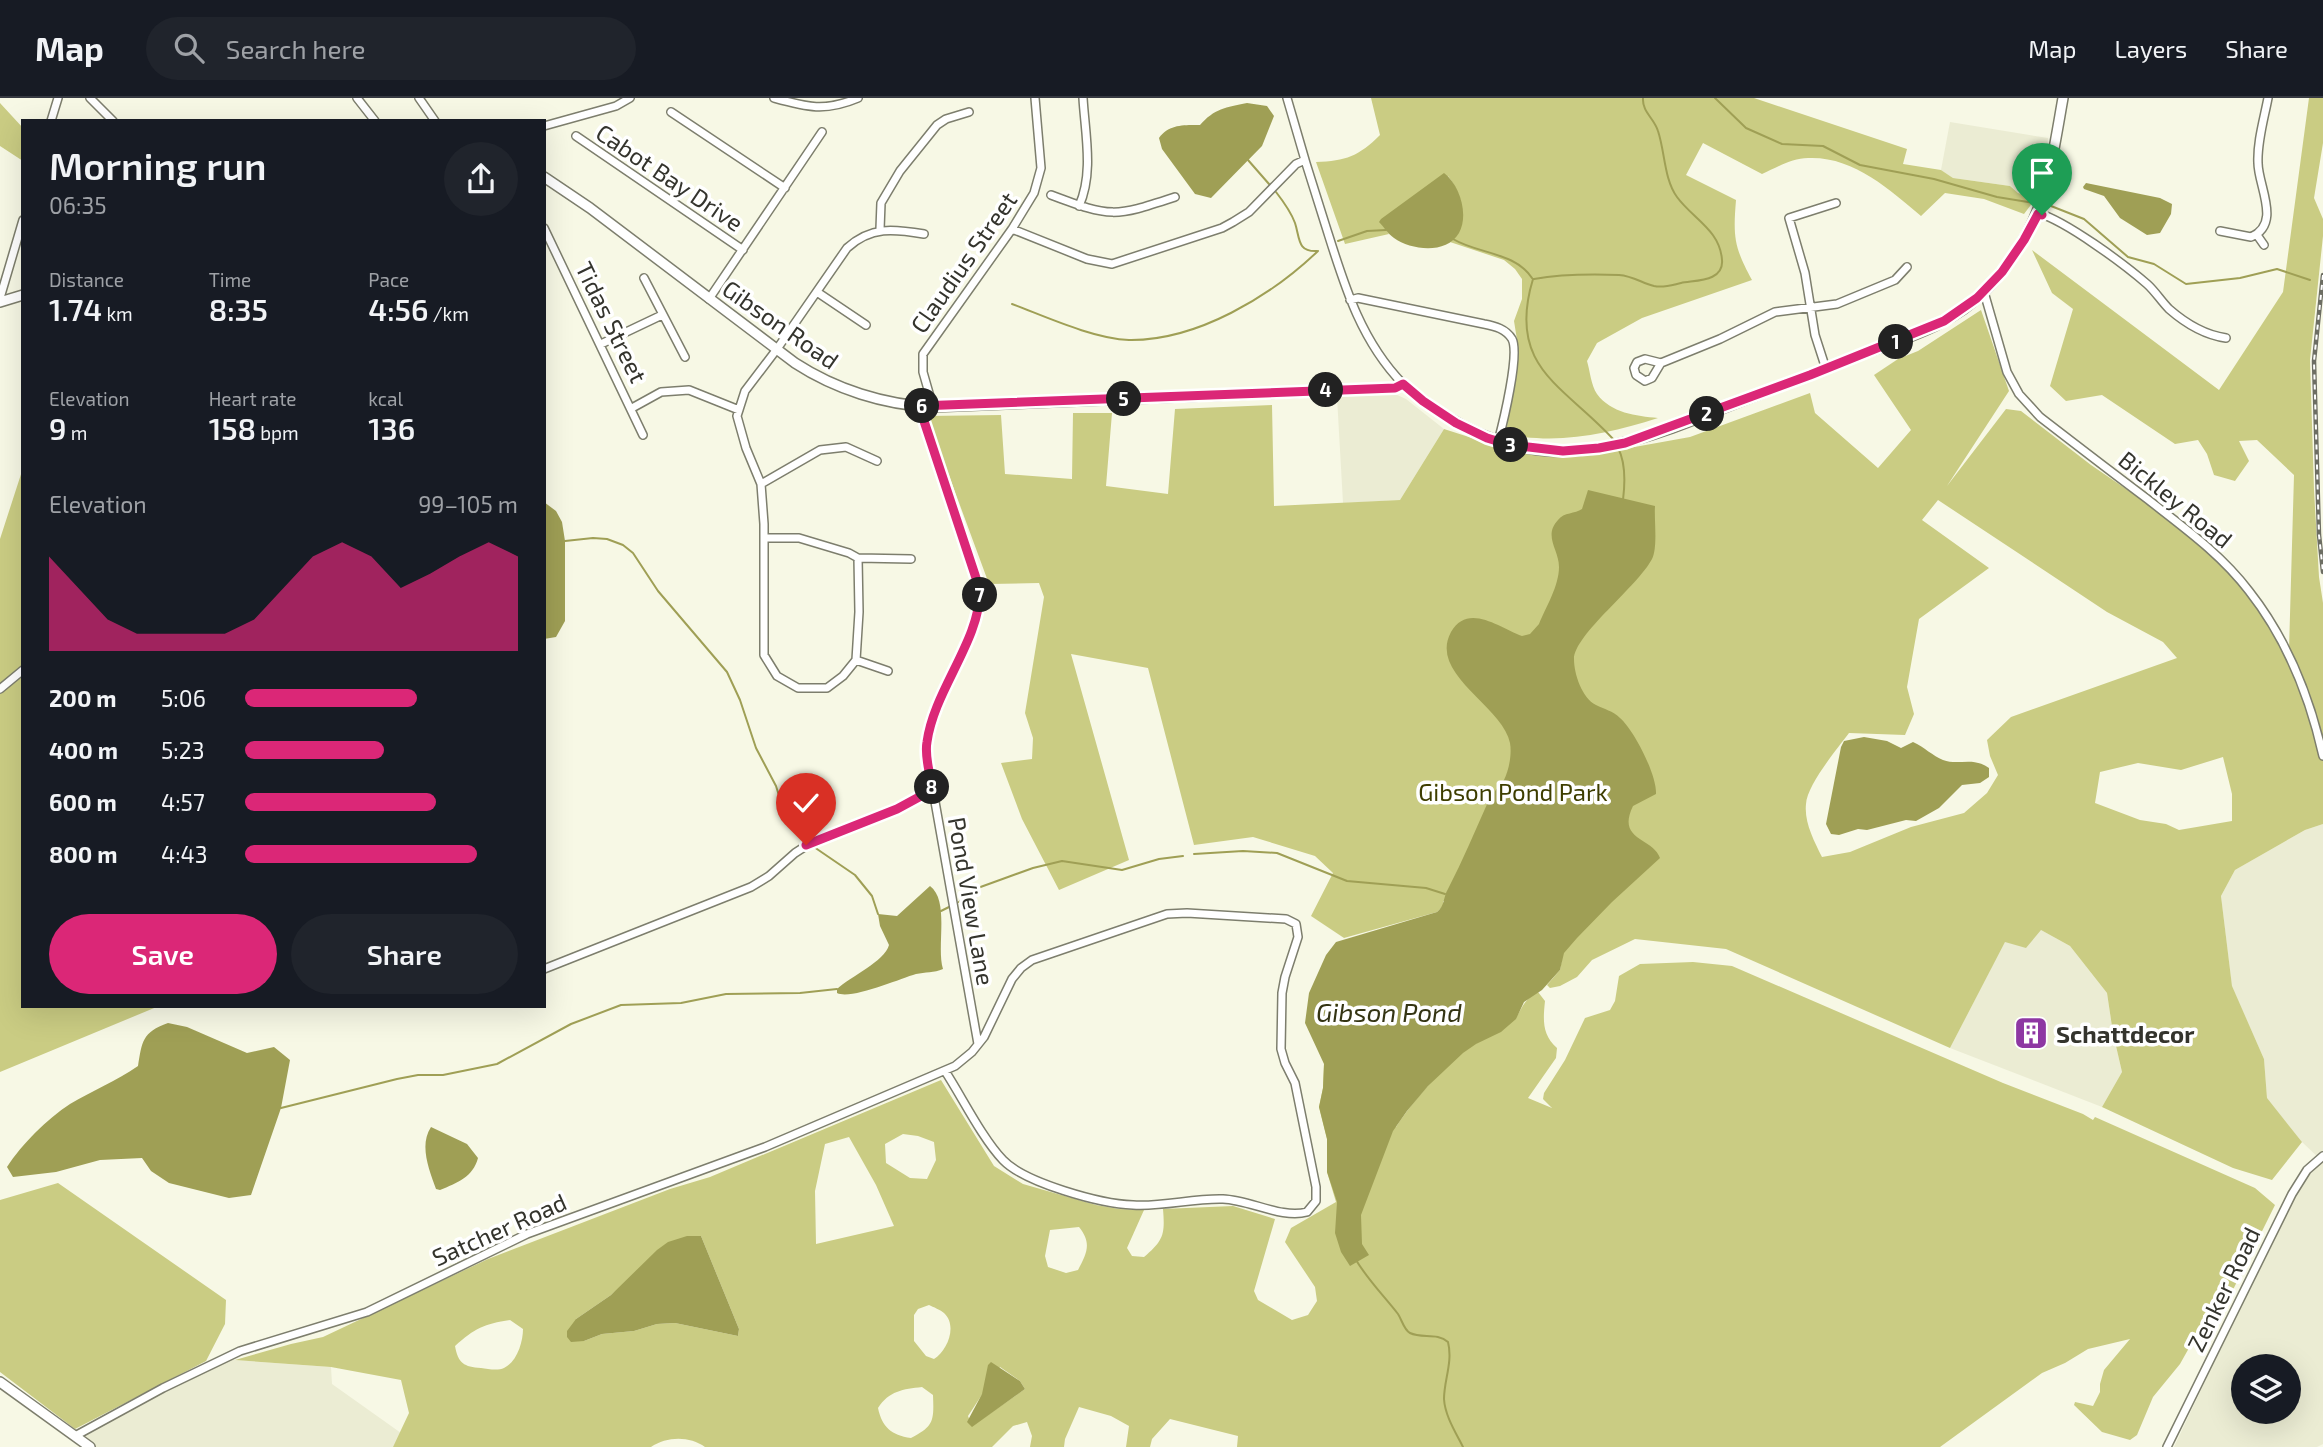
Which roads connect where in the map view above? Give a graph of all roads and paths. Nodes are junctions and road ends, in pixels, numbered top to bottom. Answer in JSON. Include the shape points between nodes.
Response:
{"nodes":[{"id":1,"x":58,"y":98,"type":"edge"},
{"id":2,"x":90,"y":98,"type":"edge"},
{"id":3,"x":357,"y":98,"type":"edge"},
{"id":4,"x":419,"y":98,"type":"edge"},
{"id":5,"x":630,"y":98,"type":"edge"},
{"id":6,"x":774,"y":98,"type":"edge"},
{"id":7,"x":858,"y":98,"type":"edge"},
{"id":8,"x":1035,"y":98,"type":"edge"},
{"id":9,"x":1083,"y":98,"type":"edge"},
{"id":10,"x":1287,"y":98,"type":"edge"},
{"id":11,"x":2063,"y":98,"type":"edge"},
{"id":12,"x":2268,"y":98,"type":"edge"},
{"id":13,"x":671,"y":111,"type":"dead end"},
{"id":14,"x":969,"y":112,"type":"dead end"},
{"id":15,"x":52,"y":119,"type":"edge"},
{"id":16,"x":111,"y":119,"type":"edge"},
{"id":17,"x":373,"y":119,"type":"edge"},
{"id":18,"x":434,"y":119,"type":"edge"},
{"id":19,"x":546,"y":125,"type":"edge"},
{"id":20,"x":822,"y":132,"type":"dead end"},
{"id":21,"x":576,"y":136,"type":"dead end"},
{"id":22,"x":1305,"y":160,"type":"junction"},
{"id":23,"x":546,"y":178,"type":"edge"},
{"id":24,"x":785,"y":188,"type":"junction"},
{"id":25,"x":1051,"y":195,"type":"dead end"},
{"id":26,"x":1175,"y":197,"type":"dead end"},
{"id":27,"x":1836,"y":203,"type":"dead end"},
{"id":28,"x":1079,"y":206,"type":"junction"},
{"id":29,"x":2038,"y":214,"type":"junction"},
{"id":30,"x":21,"y":227,"type":"edge"},
{"id":31,"x":880,"y":229,"type":"junction"},
{"id":32,"x":1012,"y":229,"type":"junction"},
{"id":33,"x":2220,"y":231,"type":"dead end"},
{"id":34,"x":546,"y":232,"type":"edge"},
{"id":35,"x":924,"y":234,"type":"dead end"},
{"id":36,"x":2257,"y":235,"type":"junction"},
{"id":37,"x":2264,"y":245,"type":"dead end"},
{"id":38,"x":743,"y":250,"type":"junction"},
{"id":39,"x":1908,"y":267,"type":"dead end"},
{"id":40,"x":644,"y":278,"type":"dead end"},
{"id":41,"x":817,"y":292,"type":"junction"},
{"id":42,"x":1984,"y":292,"type":"junction"},
{"id":43,"x":21,"y":295,"type":"edge"},
{"id":44,"x":709,"y":299,"type":"junction"},
{"id":45,"x":0,"y":300,"type":"edge"},
{"id":46,"x":1350,"y":300,"type":"junction"},
{"id":47,"x":1809,"y":308,"type":"junction"},
{"id":48,"x":662,"y":314,"type":"junction"},
{"id":49,"x":866,"y":325,"type":"dead end"},
{"id":50,"x":2226,"y":338,"type":"dead end"},
{"id":51,"x":601,"y":344,"type":"junction"},
{"id":52,"x":777,"y":349,"type":"junction"},
{"id":53,"x":685,"y":357,"type":"dead end"},
{"id":54,"x":1661,"y":363,"type":"dead end"},
{"id":55,"x":1826,"y":369,"type":"junction"},
{"id":56,"x":1403,"y":384,"type":"junction"},
{"id":57,"x":919,"y":406,"type":"junction"},
{"id":58,"x":933,"y":407,"type":"junction"},
{"id":59,"x":632,"y":408,"type":"junction"},
{"id":60,"x":739,"y":410,"type":"junction"},
{"id":61,"x":643,"y":435,"type":"dead end"},
{"id":62,"x":1498,"y":442,"type":"junction"},
{"id":63,"x":877,"y":461,"type":"dead end"},
{"id":64,"x":761,"y":484,"type":"junction"},
{"id":65,"x":764,"y":538,"type":"junction"},
{"id":66,"x":858,"y":558,"type":"junction"},
{"id":67,"x":911,"y":559,"type":"dead end"},
{"id":68,"x":856,"y":660,"type":"junction"},
{"id":69,"x":888,"y":671,"type":"dead end"},
{"id":70,"x":21,"y":672,"type":"edge"},
{"id":71,"x":0,"y":689,"type":"edge"},
{"id":72,"x":2323,"y":756,"type":"edge"},
{"id":73,"x":932,"y":790,"type":"junction"},
{"id":74,"x":546,"y":968,"type":"edge"},
{"id":75,"x":978,"y":1045,"type":"junction"},
{"id":76,"x":945,"y":1070,"type":"junction"},
{"id":77,"x":2323,"y":1156,"type":"edge"},
{"id":78,"x":0,"y":1382,"type":"edge"},
{"id":79,"x":75,"y":1436,"type":"junction"},
{"id":80,"x":90,"y":1447,"type":"edge"},
{"id":81,"x":2167,"y":1447,"type":"edge"}],
"edges":[{"from":1,"to":15,"type":"street"},
{"from":2,"to":16,"type":"street"},
{"from":3,"to":17,"type":"street"},
{"from":4,"to":18,"type":"street"},
{"from":5,"to":19,"type":"street"},
{"from":6,"to":7,"type":"street","via":[[819,108]]},
{"from":8,"to":32,"type":"street","name":"Claudius Street","via":[[1040,177]]},
{"from":9,"to":28,"type":"street","via":[[1088,173]]},
{"from":10,"to":22,"type":"street"},
{"from":11,"to":29,"type":"street"},
{"from":12,"to":36,"type":"street","via":[[2258,163],[2266,219]]},
{"from":13,"to":24,"type":"street"},
{"from":14,"to":31,"type":"street","via":[[937,125],[900,171],[881,203]]},
{"from":20,"to":24,"type":"street"},
{"from":21,"to":38,"type":"street","name":"Cabot Bay Drive"},
{"from":22,"to":32,"type":"street","via":[[1233,222],[1118,264],[1095,262]]},
{"from":22,"to":46,"type":"street"},
{"from":23,"to":44,"type":"street","name":"Gibson Road"},
{"from":24,"to":38,"type":"street"},
{"from":25,"to":28,"type":"street"},
{"from":26,"to":28,"type":"street","via":[[1116,214]]},
{"from":27,"to":47,"type":"street","via":[[1789,218],[1803,264]]},
{"from":29,"to":42,"type":"street","via":[[2011,261]]},
{"from":29,"to":50,"type":"street","via":[[2087,240],[2204,333]]},
{"from":30,"to":45,"type":"street"},
{"from":31,"to":35,"type":"street"},
{"from":31,"to":41,"type":"street","via":[[847,248]]},
{"from":32,"to":58,"type":"street","name":"Claudius Street","via":[[923,354]]},
{"from":33,"to":36,"type":"street"},
{"from":34,"to":51,"type":"street","name":"Tidas Street"},
{"from":36,"to":37,"type":"street"},
{"from":38,"to":44,"type":"street"},
{"from":39,"to":47,"type":"street","via":[[1895,280],[1837,304]]},
{"from":40,"to":48,"type":"street"},
{"from":41,"to":49,"type":"street"},
{"from":41,"to":52,"type":"street"},
{"from":42,"to":55,"type":"street","via":[[1933,326]]},
{"from":42,"to":72,"type":"street","name":"Bickley Road","via":[[2007,373],[2028,404],[2192,534],[2249,590],[2293,665]]},
{"from":43,"to":45,"type":"street"},
{"from":44,"to":52,"type":"street","name":"Gibson Road"},
{"from":46,"to":56,"type":"street","via":[[1370,344]]},
{"from":46,"to":62,"type":"street","via":[[1484,324],[1507,333],[1514,355]]},
{"from":47,"to":54,"type":"street","via":[[1775,312]]},
{"from":47,"to":55,"type":"street"},
{"from":48,"to":51,"type":"street"},
{"from":48,"to":53,"type":"street"},
{"from":51,"to":59,"type":"street","name":"Tidas Street"},
{"from":52,"to":57,"type":"street","name":"Gibson Road","via":[[842,388]]},
{"from":52,"to":60,"type":"street","via":[[745,391]]},
{"from":55,"to":62,"type":"street","via":[[1634,440],[1589,450],[1541,450]]},
{"from":56,"to":58,"type":"street","name":"Gibson Road","via":[[1395,388]]},
{"from":56,"to":62,"type":"street","via":[[1456,423]]},
{"from":57,"to":58,"type":"street","name":"Gibson Road"},
{"from":57,"to":73,"type":"street","name":"Pond View Lane","via":[[980,590],[973,625],[929,731],[926,757]]},
{"from":59,"to":60,"type":"street","via":[[662,392],[689,390]]},
{"from":59,"to":61,"type":"street","name":"Tidas Street"},
{"from":60,"to":64,"type":"street","via":[[746,448]]},
{"from":63,"to":64,"type":"street","via":[[846,447],[820,450]]},
{"from":64,"to":65,"type":"street"},
{"from":65,"to":66,"type":"street","via":[[799,538]]},
{"from":65,"to":68,"type":"street","via":[[764,655],[777,676],[799,688],[827,688]]},
{"from":66,"to":67,"type":"street"},
{"from":66,"to":68,"type":"street"},
{"from":68,"to":69,"type":"street"},
{"from":70,"to":71,"type":"street"},
{"from":73,"to":74,"type":"street","via":[[897,809],[812,842],[751,887]]},
{"from":73,"to":75,"type":"street","name":"Pond View Lane"},
{"from":75,"to":76,"type":"street","name":"Pond View Lane"},
{"from":75,"to":76,"type":"street","name":"Pond View Lane","via":[[1012,979],[1032,960],[1167,914],[1290,920],[1298,937],[1285,977],[1281,1049],[1296,1083],[1316,1188],[1314,1205],[1296,1214],[1233,1200],[1133,1205],[1052,1185],[1003,1160]]},
{"from":76,"to":79,"type":"street","name":"Satcher Road","via":[[765,1147],[527,1234],[367,1312],[240,1351]]},
{"from":77,"to":81,"type":"street","name":"Zenker Road","via":[[2307,1170],[2284,1209]]},
{"from":78,"to":79,"type":"street"},
{"from":79,"to":80,"type":"street"}]}
